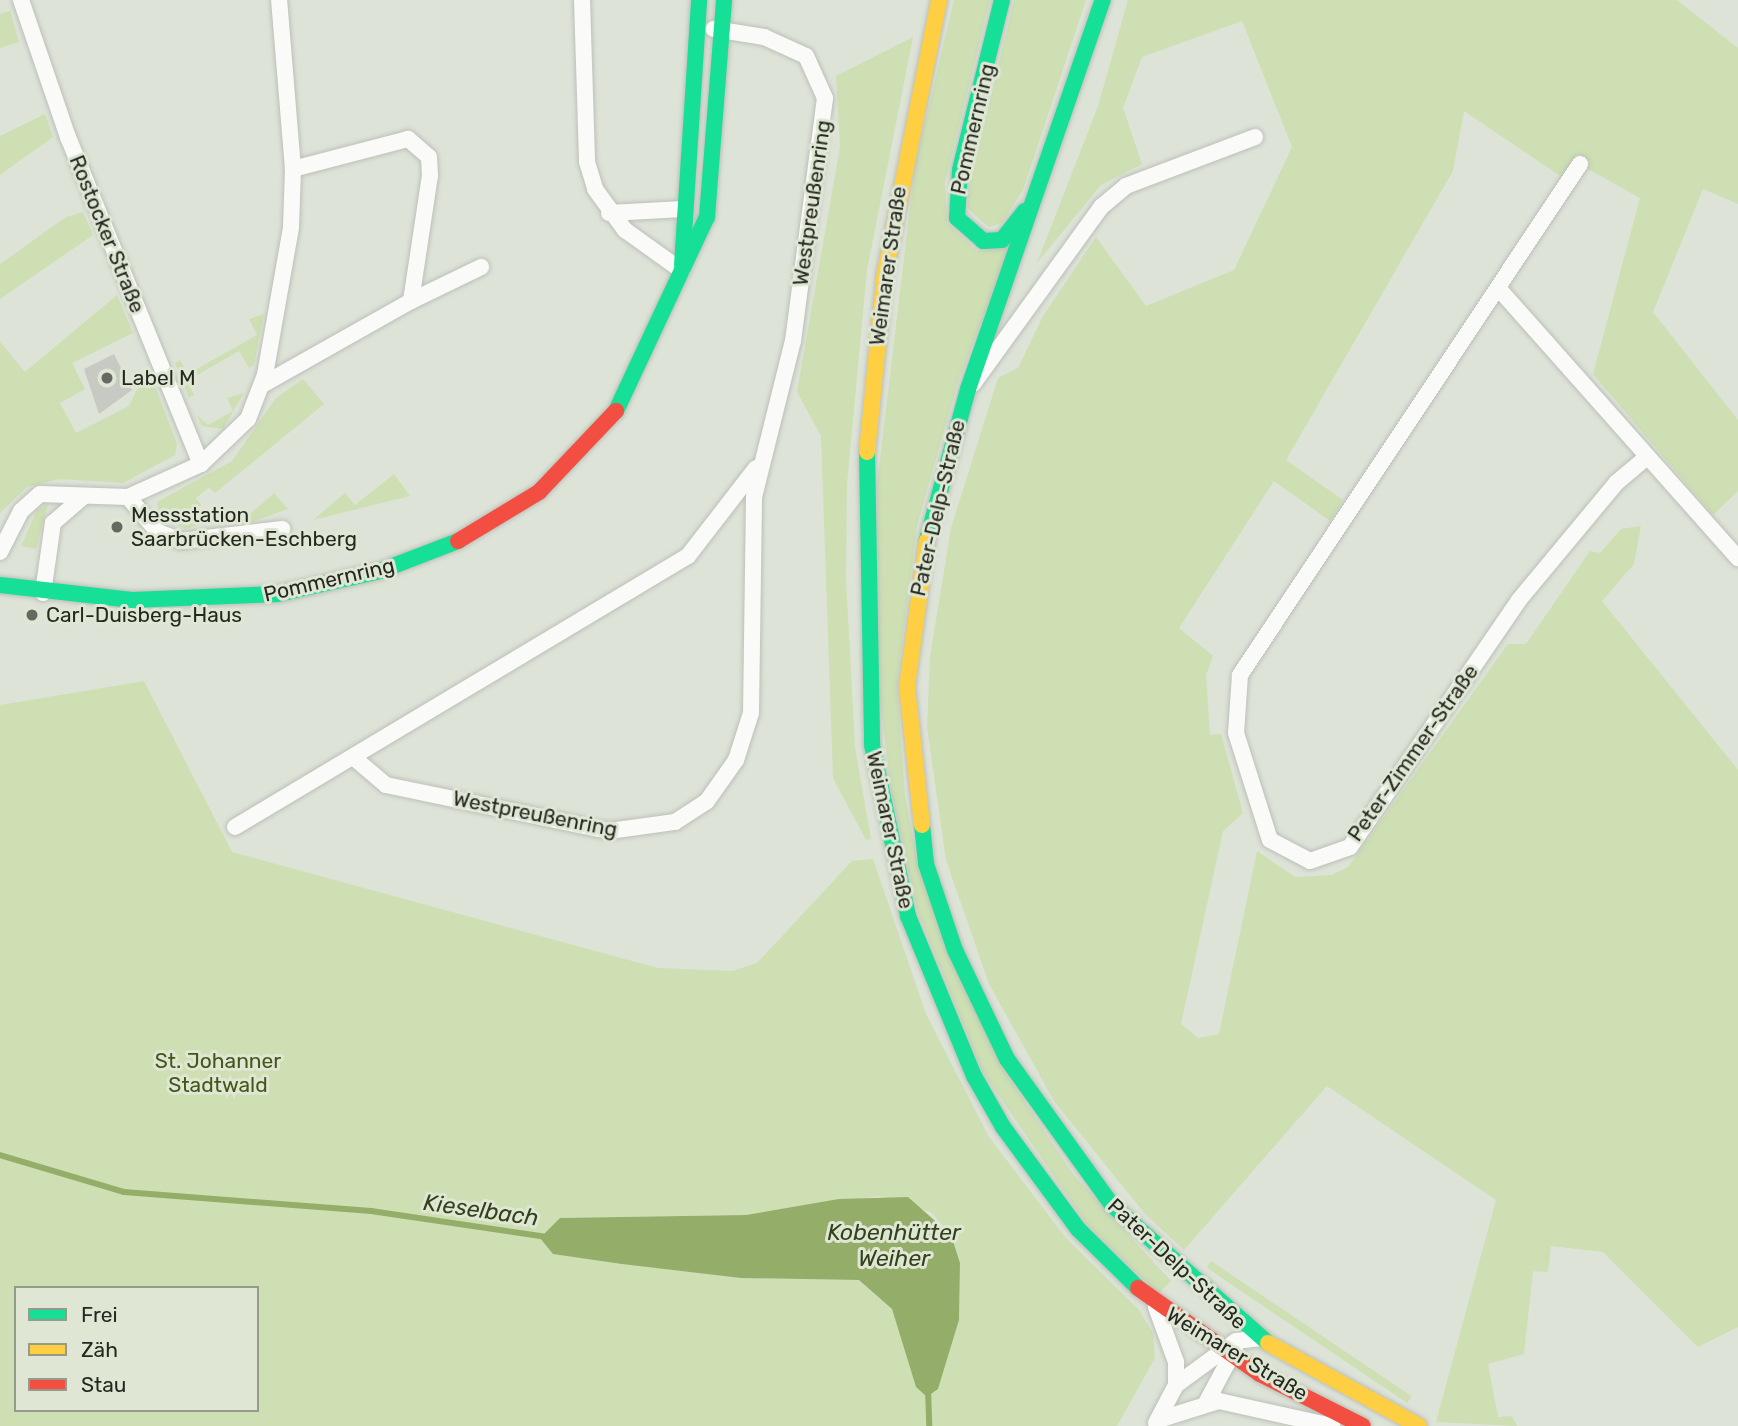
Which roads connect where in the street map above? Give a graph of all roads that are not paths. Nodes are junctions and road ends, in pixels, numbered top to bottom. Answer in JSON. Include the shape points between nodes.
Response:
{"nodes":[{"id":1,"x":21,"y":0,"type":"edge"},
{"id":2,"x":279,"y":0,"type":"edge"},
{"id":3,"x":582,"y":0,"type":"edge"},
{"id":4,"x":699,"y":0,"type":"edge"},
{"id":5,"x":724,"y":0,"type":"edge"},
{"id":6,"x":937,"y":0,"type":"edge"},
{"id":7,"x":1002,"y":0,"type":"edge"},
{"id":8,"x":1103,"y":0,"type":"edge"},
{"id":9,"x":698,"y":28,"type":"junction"},
{"id":10,"x":723,"y":29,"type":"junction"},
{"id":11,"x":1255,"y":137,"type":"dead end"},
{"id":12,"x":1580,"y":164,"type":"dead end"},
{"id":13,"x":293,"y":169,"type":"junction"},
{"id":14,"x":1043,"y":182,"type":"junction"},
{"id":15,"x":683,"y":209,"type":"junction"},
{"id":16,"x":609,"y":213,"type":"junction"},
{"id":17,"x":481,"y":267,"type":"dead end"},
{"id":18,"x":682,"y":271,"type":"junction"},
{"id":19,"x":1499,"y":289,"type":"junction"},
{"id":20,"x":411,"y":301,"type":"junction"},
{"id":21,"x":262,"y":385,"type":"junction"},
{"id":22,"x":968,"y":390,"type":"junction"},
{"id":23,"x":1646,"y":458,"type":"junction"},
{"id":24,"x":760,"y":463,"type":"junction"},
{"id":25,"x":201,"y":464,"type":"junction"},
{"id":26,"x":85,"y":496,"type":"junction"},
{"id":27,"x":128,"y":497,"type":"junction"},
{"id":28,"x":282,"y":528,"type":"dead end"},
{"id":29,"x":0,"y":552,"type":"edge"},
{"id":30,"x":1738,"y":558,"type":"edge"},
{"id":31,"x":0,"y":584,"type":"edge"},
{"id":32,"x":43,"y":593,"type":"junction"},
{"id":33,"x":353,"y":757,"type":"junction"},
{"id":34,"x":235,"y":827,"type":"dead end"},
{"id":35,"x":1154,"y":1305,"type":"junction"},
{"id":36,"x":1231,"y":1316,"type":"junction"},
{"id":37,"x":1259,"y":1338,"type":"junction"},
{"id":38,"x":1236,"y":1341,"type":"junction"},
{"id":39,"x":1228,"y":1354,"type":"junction"},
{"id":40,"x":1176,"y":1385,"type":"junction"},
{"id":41,"x":1206,"y":1403,"type":"junction"},
{"id":42,"x":1156,"y":1423,"type":"edge"},
{"id":43,"x":1332,"y":1426,"type":"edge"},
{"id":44,"x":1363,"y":1426,"type":"edge"},
{"id":45,"x":1419,"y":1426,"type":"edge"}],
"edges":[{"from":1,"to":25,"type":"street","name":"Rostocker Straße","via":[[68,137]]},
{"from":2,"to":13,"type":"street"},
{"from":3,"to":16,"type":"street","via":[[587,162]]},
{"from":4,"to":9,"type":"street","name":"Pommernring"},
{"from":5,"to":10,"type":"street","name":"Pommernring"},
{"from":6,"to":35,"type":"street","name":"Weimarer Straße","via":[[885,273],[864,484],[867,685],[880,798],[922,959],[974,1076],[1055,1200]]},
{"from":7,"to":14,"type":"street","name":"Pommernring","via":[[960,170],[957,218],[983,241],[1002,240]]},
{"from":8,"to":14,"type":"street","name":"Pater-Delp-Straße"},
{"from":9,"to":10,"type":"street","name":"Westpreußenring"},
{"from":9,"to":15,"type":"street","name":"Pommernring"},
{"from":10,"to":18,"type":"street","name":"Pommernring","via":[[711,195]]},
{"from":10,"to":24,"type":"street","name":"Westpreußenring","via":[[764,37],[806,56],[825,98],[793,341]]},
{"from":11,"to":22,"type":"street","name":"Pater-Delp-Straße","via":[[1126,186],[1109,200]]},
{"from":12,"to":19,"type":"street","name":"Peter-Zimmer-Straße"},
{"from":13,"to":20,"type":"street","via":[[408,139],[419,143],[430,176]]},
{"from":13,"to":21,"type":"street","via":[[281,300]]},
{"from":14,"to":22,"type":"street","name":"Pater-Delp-Straße"},
{"from":15,"to":16,"type":"street"},
{"from":15,"to":18,"type":"street","name":"Pommernring"},
{"from":16,"to":18,"type":"street","via":[[642,245]]},
{"from":17,"to":20,"type":"street"},
{"from":18,"to":32,"type":"street","name":"Pommernring","via":[[649,357],[591,444],[539,492],[449,546],[350,580],[241,599],[144,601]]},
{"from":19,"to":23,"type":"street","via":[[1519,305]]},
{"from":19,"to":23,"type":"street","name":"Peter-Zimmer-Straße","via":[[1240,675],[1236,733],[1269,840],[1310,861],[1350,847],[1518,600],[1616,483]]},
{"from":20,"to":21,"type":"street"},
{"from":21,"to":25,"type":"street","via":[[237,435]]},
{"from":22,"to":36,"type":"street","name":"Pater-Delp-Straße","via":[[924,550],[907,686],[926,864],[972,992],[1038,1110],[1123,1218]]},
{"from":23,"to":30,"type":"street"},
{"from":24,"to":33,"type":"street","name":"Westpreußenring","via":[[688,556]]},
{"from":24,"to":33,"type":"street","name":"Westpreußenring","via":[[751,550],[751,713],[736,760],[707,801],[656,828],[609,831],[386,785]]},
{"from":25,"to":27,"type":"street"},
{"from":26,"to":27,"type":"street"},
{"from":26,"to":29,"type":"street","via":[[40,494],[28,501]]},
{"from":26,"to":32,"type":"street","via":[[53,523]]},
{"from":27,"to":28,"type":"street","via":[[158,532],[181,541]]},
{"from":31,"to":32,"type":"street","name":"Pommernring"},
{"from":33,"to":34,"type":"street","name":"Westpreußenring"},
{"from":35,"to":39,"type":"street","name":"Weimarer Straße"},
{"from":35,"to":40,"type":"street","via":[[1174,1345]]},
{"from":36,"to":37,"type":"street","name":"Pater-Delp-Straße"},
{"from":36,"to":38,"type":"street"},
{"from":37,"to":38,"type":"street"},
{"from":37,"to":45,"type":"street","name":"Pater-Delp-Straße","via":[[1304,1368]]},
{"from":38,"to":39,"type":"street"},
{"from":39,"to":40,"type":"street"},
{"from":39,"to":41,"type":"street"},
{"from":39,"to":44,"type":"street","name":"Weimarer Straße"},
{"from":40,"to":42,"type":"street"},
{"from":41,"to":42,"type":"street"},
{"from":41,"to":43,"type":"street","via":[[1241,1403]]}]}
